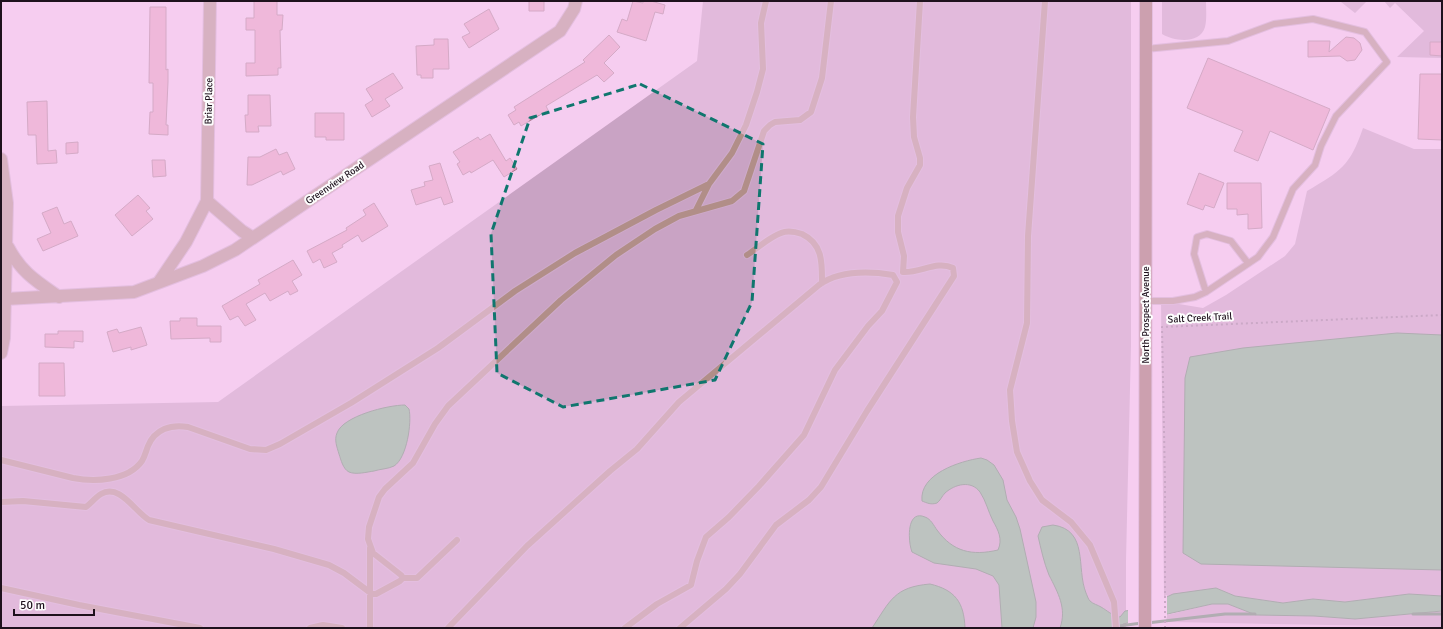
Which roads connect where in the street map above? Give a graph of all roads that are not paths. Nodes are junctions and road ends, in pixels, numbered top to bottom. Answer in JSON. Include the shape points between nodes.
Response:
{"nodes":[{"id":1,"x":210,"y":1,"type":"edge"},
{"id":2,"x":576,"y":1,"type":"edge"},
{"id":3,"x":766,"y":1,"type":"edge"},
{"id":4,"x":831,"y":1,"type":"edge"},
{"id":5,"x":920,"y":1,"type":"edge"},
{"id":6,"x":1045,"y":1,"type":"edge"},
{"id":7,"x":1146,"y":1,"type":"edge"},
{"id":8,"x":1146,"y":49,"type":"junction"},
{"id":9,"x":1,"y":159,"type":"edge"},
{"id":10,"x":709,"y":184,"type":"junction"},
{"id":11,"x":207,"y":201,"type":"junction"},
{"id":12,"x":696,"y":210,"type":"junction"},
{"id":13,"x":253,"y":238,"type":"junction"},
{"id":14,"x":6,"y":244,"type":"junction"},
{"id":15,"x":747,"y":255,"type":"dead end"},
{"id":16,"x":1248,"y":263,"type":"junction"},
{"id":17,"x":904,"y":272,"type":"junction"},
{"id":18,"x":896,"y":278,"type":"junction"},
{"id":19,"x":159,"y":282,"type":"junction"},
{"id":20,"x":822,"y":282,"type":"junction"},
{"id":21,"x":1206,"y":292,"type":"junction"},
{"id":22,"x":59,"y":297,"type":"junction"},
{"id":23,"x":5,"y":299,"type":"junction"},
{"id":24,"x":1146,"y":301,"type":"junction"},
{"id":25,"x":1,"y":353,"type":"edge"},
{"id":26,"x":1,"y":460,"type":"edge"},
{"id":27,"x":1,"y":502,"type":"edge"},
{"id":28,"x":457,"y":540,"type":"dead end"},
{"id":29,"x":370,"y":547,"type":"junction"},
{"id":30,"x":402,"y":578,"type":"junction"},
{"id":31,"x":1,"y":588,"type":"edge"},
{"id":32,"x":370,"y":593,"type":"junction"},
{"id":33,"x":200,"y":628,"type":"edge"},
{"id":34,"x":310,"y":628,"type":"edge"},
{"id":35,"x":342,"y":628,"type":"edge"},
{"id":36,"x":370,"y":628,"type":"edge"},
{"id":37,"x":448,"y":628,"type":"edge"},
{"id":38,"x":625,"y":628,"type":"edge"},
{"id":39,"x":680,"y":628,"type":"edge"},
{"id":40,"x":1116,"y":628,"type":"edge"},
{"id":41,"x":1145,"y":628,"type":"edge"}],
"edges":[{"from":1,"to":11,"type":"street","name":"Briar Place"},
{"from":2,"to":13,"type":"street","name":"Greenview Road","via":[[560,31]]},
{"from":3,"to":10,"type":"lane","via":[[761,23],[763,69],[757,92],[732,153]]},
{"from":4,"to":12,"type":"lane","via":[[822,78],[811,112],[800,120],[775,122],[764,131],[741,195],[732,201]]},
{"from":5,"to":17,"type":"lane","via":[[913,117],[914,138],[920,165],[907,188],[898,216]]},
{"from":6,"to":40,"type":"lane","via":[[1028,236],[1027,323],[1010,390],[1012,421],[1018,452],[1030,481],[1042,500],[1071,522],[1090,545],[1114,602]]},
{"from":7,"to":8,"type":"main road","name":"North Prospect Avenue"},
{"from":8,"to":16,"type":"lane","via":[[1228,42],[1274,24],[1313,19],[1366,32],[1387,62],[1336,116],[1315,165],[1293,189],[1273,237],[1258,257]]},
{"from":8,"to":24,"type":"main road","name":"North Prospect Avenue"},
{"from":9,"to":14,"type":"street","via":[[7,203]]},
{"from":10,"to":12,"type":"lane"},
{"from":10,"to":26,"type":"lane","via":[[575,253],[515,291],[438,348],[351,403],[272,448],[250,449],[204,431],[181,426],[166,428],[154,435],[141,461],[123,475],[82,480]]},
{"from":11,"to":13,"type":"street","via":[[242,232]]},
{"from":11,"to":19,"type":"street","name":"Briar Place","via":[[186,242]]},
{"from":12,"to":29,"type":"lane","via":[[655,229],[590,275],[455,398],[435,424],[413,463],[379,497],[369,527]]},
{"from":13,"to":19,"type":"street","name":"Greenview Road","via":[[203,266]]},
{"from":14,"to":22,"type":"street","via":[[16,262],[29,276]]},
{"from":14,"to":23,"type":"street"},
{"from":15,"to":20,"type":"lane","via":[[781,233],[801,234],[814,241],[817,246],[822,262]]},
{"from":16,"to":21,"type":"lane"},
{"from":16,"to":21,"type":"lane","via":[[1231,241],[1207,234],[1197,237],[1194,254]]},
{"from":17,"to":18,"type":"lane"},
{"from":17,"to":39,"type":"lane","via":[[921,271],[934,265],[941,265],[953,268],[954,276],[821,487],[809,500],[776,525],[740,574]]},
{"from":18,"to":20,"type":"lane","via":[[886,274],[849,273]]},
{"from":18,"to":38,"type":"lane","via":[[896,286],[882,311],[835,370],[804,435],[759,486],[706,537],[691,585],[656,604]]},
{"from":19,"to":22,"type":"street","name":"Greenview Road","via":[[134,292]]},
{"from":20,"to":37,"type":"lane","via":[[679,402],[638,449],[527,546]]},
{"from":21,"to":24,"type":"lane","via":[[1184,300]]},
{"from":22,"to":23,"type":"street","name":"Greenview Road"},
{"from":23,"to":25,"type":"street"},
{"from":24,"to":41,"type":"main road","name":"North Prospect Avenue"},
{"from":27,"to":32,"type":"lane","via":[[37,502],[81,508],[86,507],[101,494],[116,493],[149,520],[274,549],[329,565]]},
{"from":28,"to":30,"type":"lane","via":[[417,578]]},
{"from":29,"to":30,"type":"lane","via":[[378,558]]},
{"from":29,"to":32,"type":"lane"},
{"from":30,"to":32,"type":"lane","via":[[376,594]]},
{"from":31,"to":33,"type":"lane"},
{"from":32,"to":36,"type":"lane"},
{"from":34,"to":35,"type":"lane","via":[[323,625]]}]}
